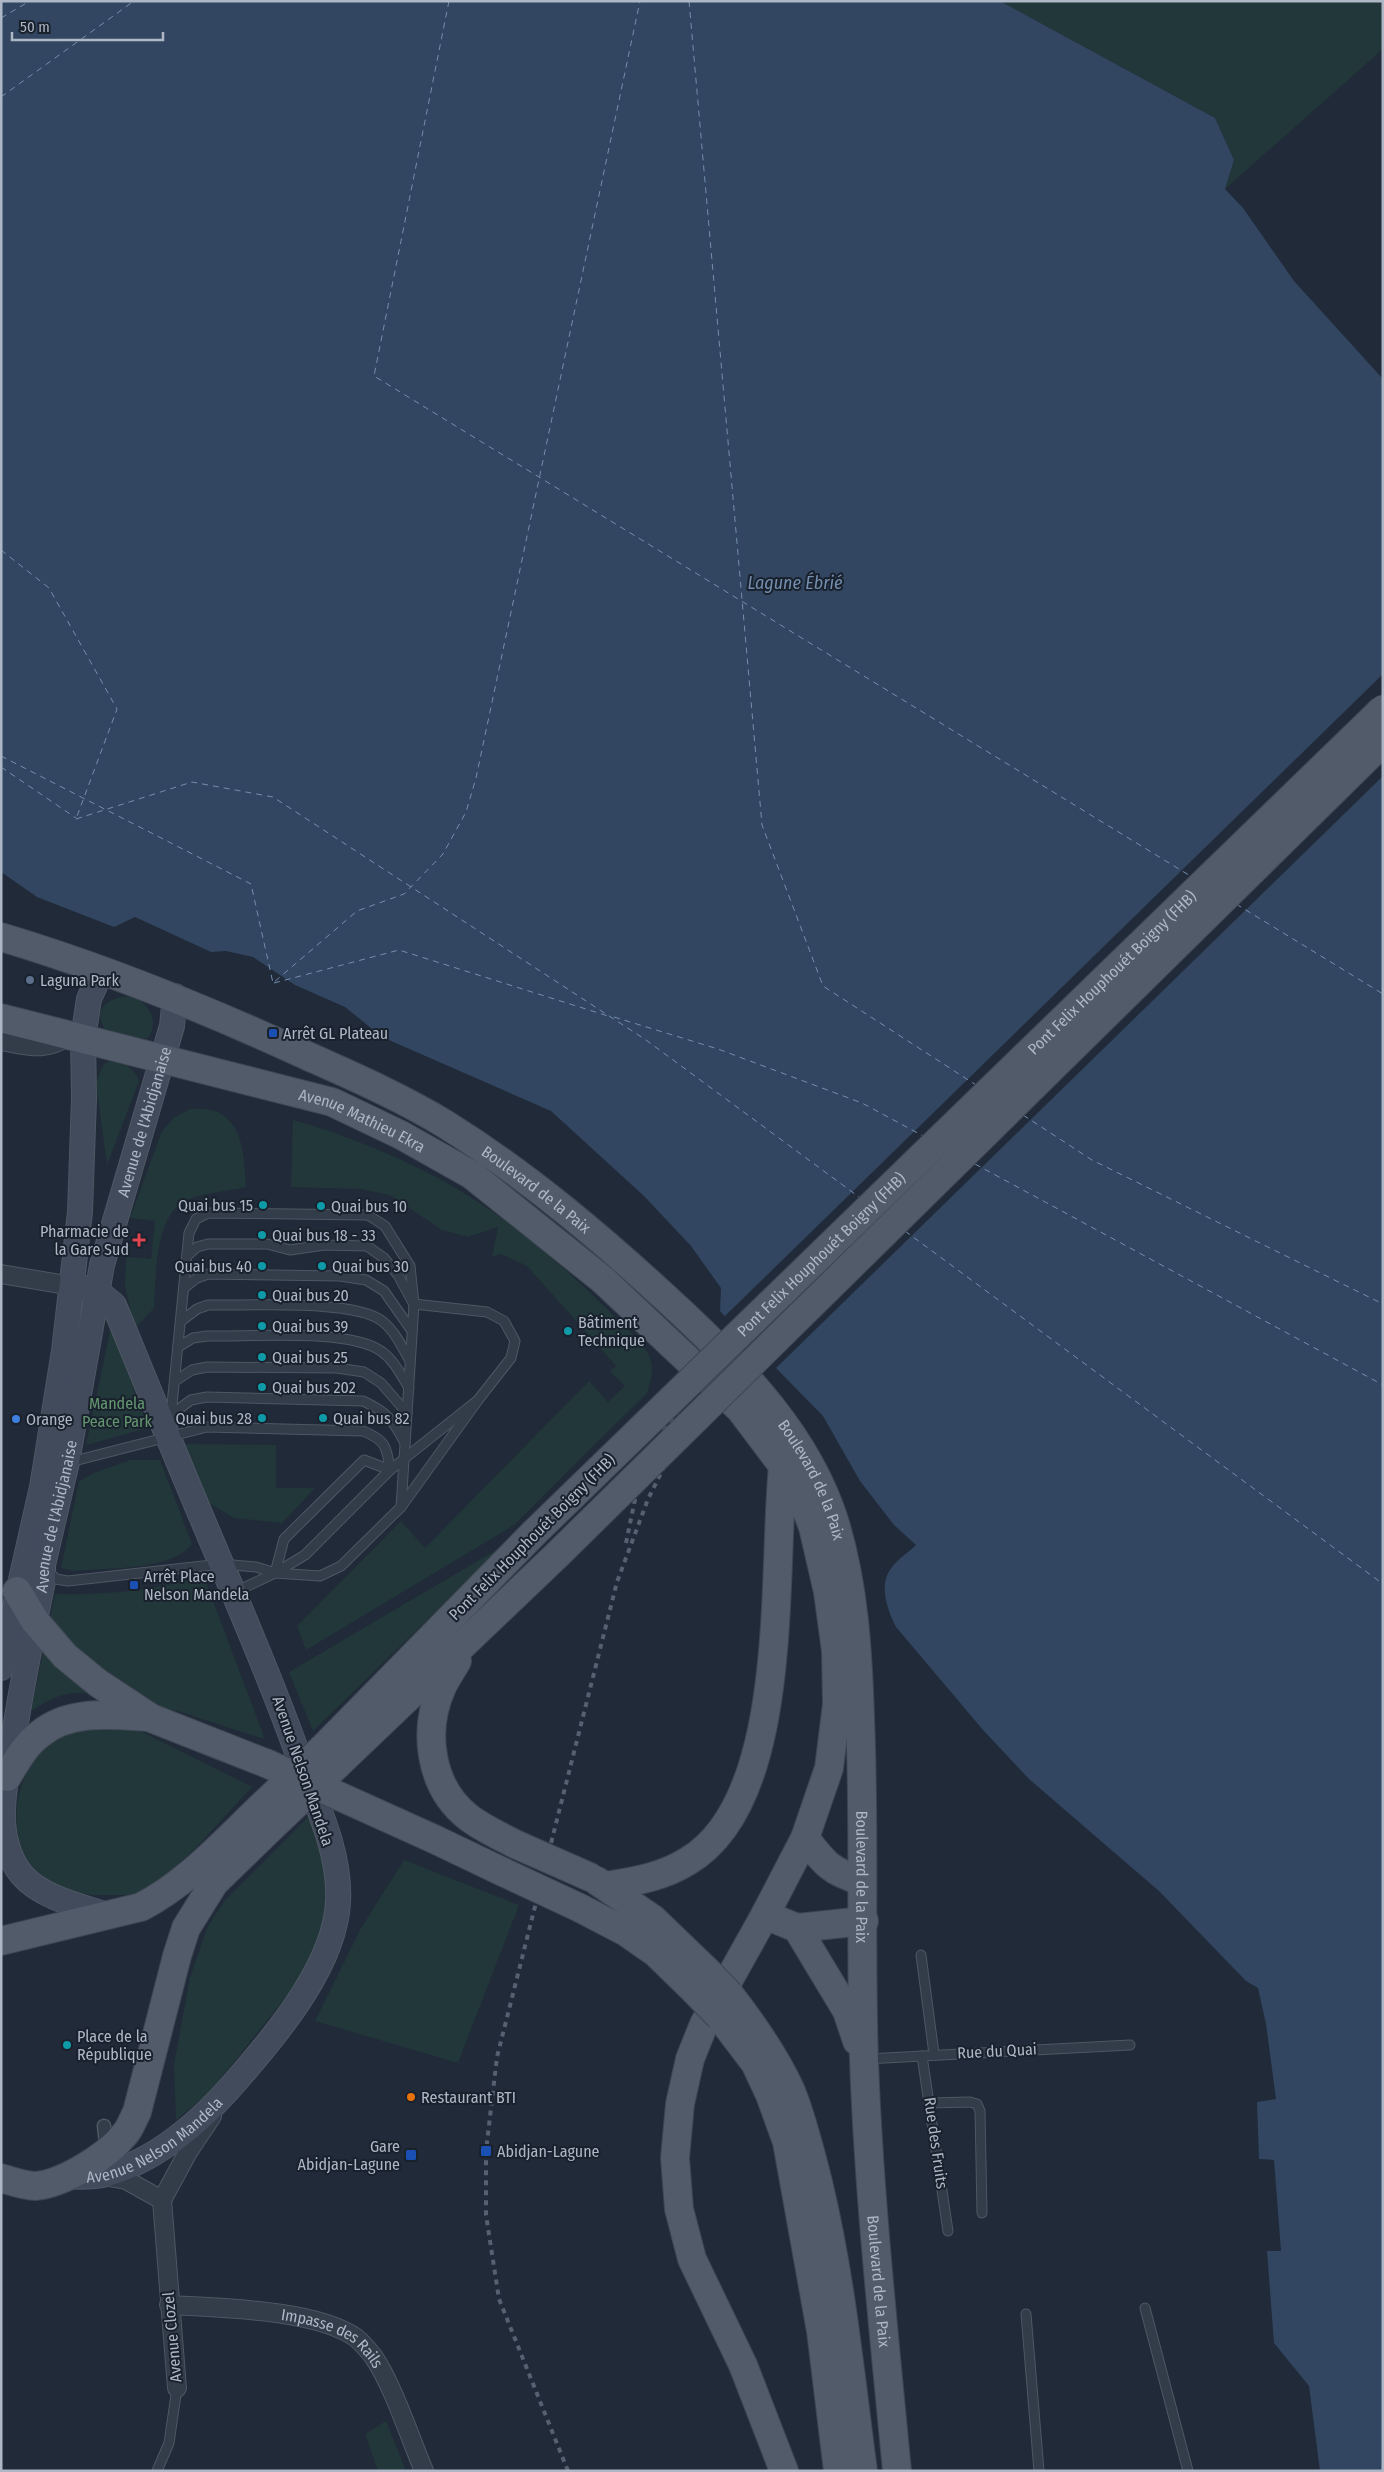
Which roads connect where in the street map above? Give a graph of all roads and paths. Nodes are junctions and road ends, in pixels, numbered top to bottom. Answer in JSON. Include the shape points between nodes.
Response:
{"nodes":[{"id":1,"x":1383,"y":709,"type":"edge"},
{"id":2,"x":1383,"y":742,"type":"edge"},
{"id":3,"x":1,"y":937,"type":"edge"},
{"id":4,"x":102,"y":970,"type":"junction"},
{"id":5,"x":175,"y":996,"type":"junction"},
{"id":6,"x":1,"y":1018,"type":"edge"},
{"id":7,"x":76,"y":1037,"type":"junction"},
{"id":8,"x":1,"y":1041,"type":"edge"},
{"id":9,"x":162,"y":1059,"type":"junction"},
{"id":10,"x":187,"y":1256,"type":"junction"},
{"id":11,"x":1,"y":1274,"type":"edge"},
{"id":12,"x":72,"y":1286,"type":"junction"},
{"id":13,"x":184,"y":1288,"type":"junction"},
{"id":14,"x":98,"y":1291,"type":"junction"},
{"id":15,"x":414,"y":1304,"type":"junction"},
{"id":16,"x":181,"y":1321,"type":"junction"},
{"id":17,"x":412,"y":1331,"type":"junction"},
{"id":18,"x":666,"y":1338,"type":"joint"},
{"id":19,"x":178,"y":1347,"type":"junction"},
{"id":20,"x":410,"y":1362,"type":"junction"},
{"id":21,"x":175,"y":1381,"type":"junction"},
{"id":22,"x":409,"y":1388,"type":"junction"},
{"id":23,"x":478,"y":1400,"type":"junction"},
{"id":24,"x":407,"y":1413,"type":"junction"},
{"id":25,"x":172,"y":1414,"type":"junction"},
{"id":26,"x":168,"y":1437,"type":"junction"},
{"id":27,"x":405,"y":1443,"type":"junction"},
{"id":28,"x":404,"y":1460,"type":"junction"},
{"id":29,"x":57,"y":1461,"type":"junction"},
{"id":30,"x":783,"y":1466,"type":"junction"},
{"id":31,"x":390,"y":1470,"type":"junction"},
{"id":32,"x":401,"y":1507,"type":"junction"},
{"id":33,"x":35,"y":1558,"type":"junction"},
{"id":34,"x":221,"y":1564,"type":"junction"},
{"id":35,"x":275,"y":1573,"type":"junction"},
{"id":36,"x":18,"y":1591,"type":"joint"},
{"id":37,"x":234,"y":1592,"type":"junction"},
{"id":38,"x":20,"y":1625,"type":"edge"},
{"id":39,"x":470,"y":1640,"type":"junction"},
{"id":40,"x":1,"y":1668,"type":"edge"},
{"id":41,"x":151,"y":1718,"type":"junction"},
{"id":42,"x":330,"y":1756,"type":"junction"},
{"id":43,"x":7,"y":1777,"type":"junction"},
{"id":44,"x":272,"y":1811,"type":"junction"},
{"id":45,"x":805,"y":1838,"type":"junction"},
{"id":46,"x":862,"y":1881,"type":"junction"},
{"id":47,"x":599,"y":1882,"type":"junction"},
{"id":48,"x":108,"y":1915,"type":"junction"},
{"id":49,"x":765,"y":1916,"type":"junction"},
{"id":50,"x":864,"y":1921,"type":"junction"},
{"id":51,"x":797,"y":1928,"type":"junction"},
{"id":52,"x":1,"y":1941,"type":"edge"},
{"id":53,"x":922,"y":1956,"type":"dead end"},
{"id":54,"x":701,"y":1981,"type":"junction"},
{"id":55,"x":725,"y":2006,"type":"junction"},
{"id":56,"x":1130,"y":2045,"type":"dead end"},
{"id":57,"x":934,"y":2054,"type":"junction"},
{"id":58,"x":922,"y":2056,"type":"junction"},
{"id":59,"x":864,"y":2059,"type":"junction"},
{"id":60,"x":229,"y":2090,"type":"junction"},
{"id":61,"x":931,"y":2103,"type":"junction"},
{"id":62,"x":104,"y":2151,"type":"junction"},
{"id":63,"x":1,"y":2178,"type":"edge"},
{"id":64,"x":33,"y":2186,"type":"junction"},
{"id":65,"x":1,"y":2193,"type":"edge"},
{"id":66,"x":162,"y":2200,"type":"junction"},
{"id":67,"x":982,"y":2213,"type":"dead end"},
{"id":68,"x":948,"y":2231,"type":"dead end"},
{"id":69,"x":169,"y":2305,"type":"junction"},
{"id":70,"x":1145,"y":2308,"type":"dead end"},
{"id":71,"x":1026,"y":2314,"type":"dead end"},
{"id":72,"x":177,"y":2388,"type":"joint"},
{"id":73,"x":157,"y":2471,"type":"edge"},
{"id":74,"x":424,"y":2471,"type":"edge"},
{"id":75,"x":784,"y":2471,"type":"edge"},
{"id":76,"x":838,"y":2471,"type":"edge"},
{"id":77,"x":863,"y":2471,"type":"edge"},
{"id":78,"x":897,"y":2471,"type":"edge"},
{"id":79,"x":1039,"y":2471,"type":"edge"},
{"id":80,"x":1188,"y":2471,"type":"edge"}],
"edges":[{"from":1,"to":42,"type":"main road","name":"Pont Felix Houphouét Boigny (FHB)","bridge":true,"via":[[534,1533]]},
{"from":2,"to":39,"type":"main road","name":"Pont Felix Houphouét Boigny (FHB)","bridge":true},
{"from":3,"to":4,"type":"main road","name":"Boulevard de la Paix"},
{"from":4,"to":5,"type":"main road","name":"Boulevard de la Paix"},
{"from":4,"to":7,"type":"main road","name":"Avenue de l'Abidjanaise"},
{"from":5,"to":9,"type":"main road","name":"Avenue de l'Abidjanaise","via":[[172,1026]]},
{"from":5,"to":46,"type":"main road","name":"Boulevard de la Paix","via":[[404,1100],[498,1160],[549,1197],[656,1288],[771,1406],[797,1441],[819,1482],[834,1521],[850,1587],[857,1645],[862,1758]]},
{"from":6,"to":7,"type":"main road","name":"Avenue Mathieu Ekra"},
{"from":7,"to":8,"type":"street","via":[[39,1048]]},
{"from":7,"to":9,"type":"main road","name":"Avenue Mathieu Ekra"},
{"from":7,"to":12,"type":"main road","name":"Avenue de l'Abidjanaise","via":[[84,1098],[80,1212]]},
{"from":9,"to":14,"type":"main road","name":"Avenue de l'Abidjanaise","via":[[105,1256]]},
{"from":9,"to":18,"type":"main road","name":"Avenue Mathieu Ekra","via":[[332,1102],[402,1135],[472,1175],[603,1280]]},
{"from":10,"to":13,"type":"lane"},
{"from":10,"to":15,"type":"lane","via":[[208,1244],[266,1244],[290,1250],[324,1245],[367,1246],[384,1258],[398,1275]]},
{"from":10,"to":15,"type":"lane","via":[[189,1233],[196,1220],[208,1213],[368,1215],[385,1226],[410,1266]]},
{"from":11,"to":12,"type":"street"},
{"from":12,"to":14,"type":"main road"},
{"from":12,"to":29,"type":"main road","name":"Avenue de l'Abidjanaise"},
{"from":13,"to":16,"type":"lane"},
{"from":13,"to":17,"type":"lane","via":[[196,1278],[208,1274],[340,1276],[366,1280],[384,1291]]},
{"from":14,"to":26,"type":"main road","name":"Avenue Nelson Mandela","via":[[114,1305]]},
{"from":14,"to":29,"type":"main road","name":"Avenue de l'Abidjanaise"},
{"from":15,"to":17,"type":"lane"},
{"from":15,"to":23,"type":"lane","via":[[486,1312],[504,1321],[516,1341],[511,1358]]},
{"from":16,"to":19,"type":"lane"},
{"from":16,"to":20,"type":"lane","via":[[208,1305],[339,1307],[367,1311],[383,1321],[396,1336]]},
{"from":17,"to":20,"type":"lane"},
{"from":18,"to":30,"type":"main road","name":"Boulevard de la Paix","via":[[740,1409]]},
{"from":19,"to":21,"type":"lane"},
{"from":19,"to":22,"type":"lane","via":[[193,1338],[207,1336],[326,1338],[364,1343],[389,1359]]},
{"from":20,"to":22,"type":"lane"},
{"from":21,"to":24,"type":"lane","via":[[192,1370],[207,1366],[337,1368],[364,1372],[381,1383]]},
{"from":21,"to":25,"type":"lane"},
{"from":22,"to":24,"type":"lane"},
{"from":23,"to":28,"type":"lane"},
{"from":23,"to":32,"type":"lane"},
{"from":24,"to":27,"type":"lane"},
{"from":25,"to":26,"type":"lane"},
{"from":25,"to":27,"type":"lane","via":[[191,1400],[207,1397],[363,1401],[381,1410],[394,1422]]},
{"from":26,"to":29,"type":"lane"},
{"from":26,"to":31,"type":"lane","via":[[206,1427],[362,1431],[380,1438],[388,1452]]},
{"from":26,"to":34,"type":"main road","name":"Avenue Nelson Mandela"},
{"from":27,"to":28,"type":"lane"},
{"from":27,"to":31,"type":"lane"},
{"from":28,"to":31,"type":"lane"},
{"from":28,"to":32,"type":"lane"},
{"from":29,"to":33,"type":"main road","name":"Avenue de l'Abidjanaise"},
{"from":30,"to":45,"type":"main road","name":"Boulevard de la Paix","via":[[803,1501],[813,1527],[828,1592],[836,1651],[837,1704],[829,1768]]},
{"from":30,"to":47,"type":"main road","via":[[777,1607],[767,1701],[758,1746],[737,1808],[709,1845],[690,1861],[663,1874]]},
{"from":31,"to":35,"type":"lane","via":[[305,1555]]},
{"from":31,"to":35,"type":"lane","via":[[364,1460],[284,1539]]},
{"from":32,"to":35,"type":"lane","via":[[341,1566],[320,1576]]},
{"from":33,"to":34,"type":"lane","via":[[56,1579],[68,1581]]},
{"from":33,"to":36,"type":"main road","name":"Avenue de l'Abidjanaise"},
{"from":33,"to":38,"type":"main road","name":"Avenue de l'Abidjanaise","via":[[43,1581]]},
{"from":34,"to":35,"type":"lane"},
{"from":34,"to":37,"type":"main road","name":"Avenue Nelson Mandela"},
{"from":35,"to":37,"type":"lane"},
{"from":36,"to":38,"type":"main road"},
{"from":37,"to":60,"type":"main road","name":"Avenue Nelson Mandela","via":[[270,1676],[329,1840],[339,1879],[338,1904],[325,1953],[272,2040]]},
{"from":38,"to":40,"type":"main road","name":"Avenue de l'Abidjanaise"},
{"from":38,"to":41,"type":"main road"},
{"from":38,"to":43,"type":"main road","name":"Avenue de l'Abidjanaise"},
{"from":39,"to":42,"type":"main road","name":"Pont Felix Houphouét Boigny (FHB)"},
{"from":39,"to":47,"type":"main road","bridge":true,"via":[[442,1688],[436,1706],[432,1754],[445,1791],[470,1819],[515,1844]]},
{"from":41,"to":43,"type":"main road","via":[[73,1717],[40,1734],[26,1747]]},
{"from":41,"to":54,"type":"main road","bridge":true,"via":[[268,1764],[434,1838],[626,1932]]},
{"from":42,"to":44,"type":"main road","name":"Pont Felix Houphouét Boigny (FHB)","bridge":true},
{"from":43,"to":48,"type":"main road","name":"Avenue de l'Abidjanaise","via":[[4,1829],[12,1860],[22,1876],[61,1899]]},
{"from":44,"to":48,"type":"main road","via":[[174,1887],[141,1906]]},
{"from":44,"to":62,"type":"main road","via":[[214,1883],[186,1928],[137,2112],[125,2135]]},
{"from":45,"to":46,"type":"main road","via":[[822,1860],[840,1874]]},
{"from":45,"to":49,"type":"main road","name":"Boulevard de la Paix"},
{"from":46,"to":50,"type":"main road","name":"Boulevard de la Paix"},
{"from":47,"to":54,"type":"main road","via":[[653,1919]]},
{"from":48,"to":52,"type":"main road"},
{"from":49,"to":51,"type":"main road"},
{"from":49,"to":75,"type":"main road","name":"Boulevard de la Paix","via":[[704,2024],[690,2059],[680,2104],[675,2158],[679,2209],[692,2260],[743,2365]]},
{"from":50,"to":51,"type":"main road"},
{"from":50,"to":59,"type":"main road","name":"Boulevard de la Paix"},
{"from":51,"to":59,"type":"main road","via":[[847,2012]]},
{"from":53,"to":57,"type":"lane"},
{"from":54,"to":55,"type":"main road","bridge":true},
{"from":55,"to":76,"type":"main road","via":[[756,2063],[787,2142],[821,2330]]},
{"from":55,"to":77,"type":"main road","via":[[769,2048],[804,2125],[826,2214]]},
{"from":56,"to":57,"type":"lane","name":"Rue du Quai"},
{"from":57,"to":58,"type":"lane","name":"Rue du Quai"},
{"from":58,"to":59,"type":"lane","name":"Rue du Quai"},
{"from":58,"to":61,"type":"lane","name":"Rue des Fruits"},
{"from":59,"to":78,"type":"main road","name":"Boulevard de la Paix","via":[[876,2256]]},
{"from":60,"to":62,"type":"main road","name":"Avenue Nelson Mandela","via":[[200,2120],[136,2164]]},
{"from":60,"to":66,"type":"street","via":[[188,2152]]},
{"from":61,"to":67,"type":"lane","via":[[977,2104],[980,2111]]},
{"from":61,"to":68,"type":"lane","name":"Rue des Fruits"},
{"from":62,"to":64,"type":"main road","via":[[64,2178]]},
{"from":62,"to":66,"type":"street","via":[[126,2180]]},
{"from":63,"to":64,"type":"main road"},
{"from":64,"to":65,"type":"main road"},
{"from":66,"to":69,"type":"street","name":"Avenue Clozel"},
{"from":69,"to":72,"type":"street","name":"Avenue Clozel"},
{"from":69,"to":74,"type":"street","name":"Impasse des Rails","via":[[247,2310],[316,2321],[356,2338],[373,2357],[385,2380]]},
{"from":70,"to":80,"type":"lane"},
{"from":71,"to":79,"type":"lane"},
{"from":72,"to":73,"type":"lane","name":"Avenue Clozel","via":[[170,2443]]}]}
